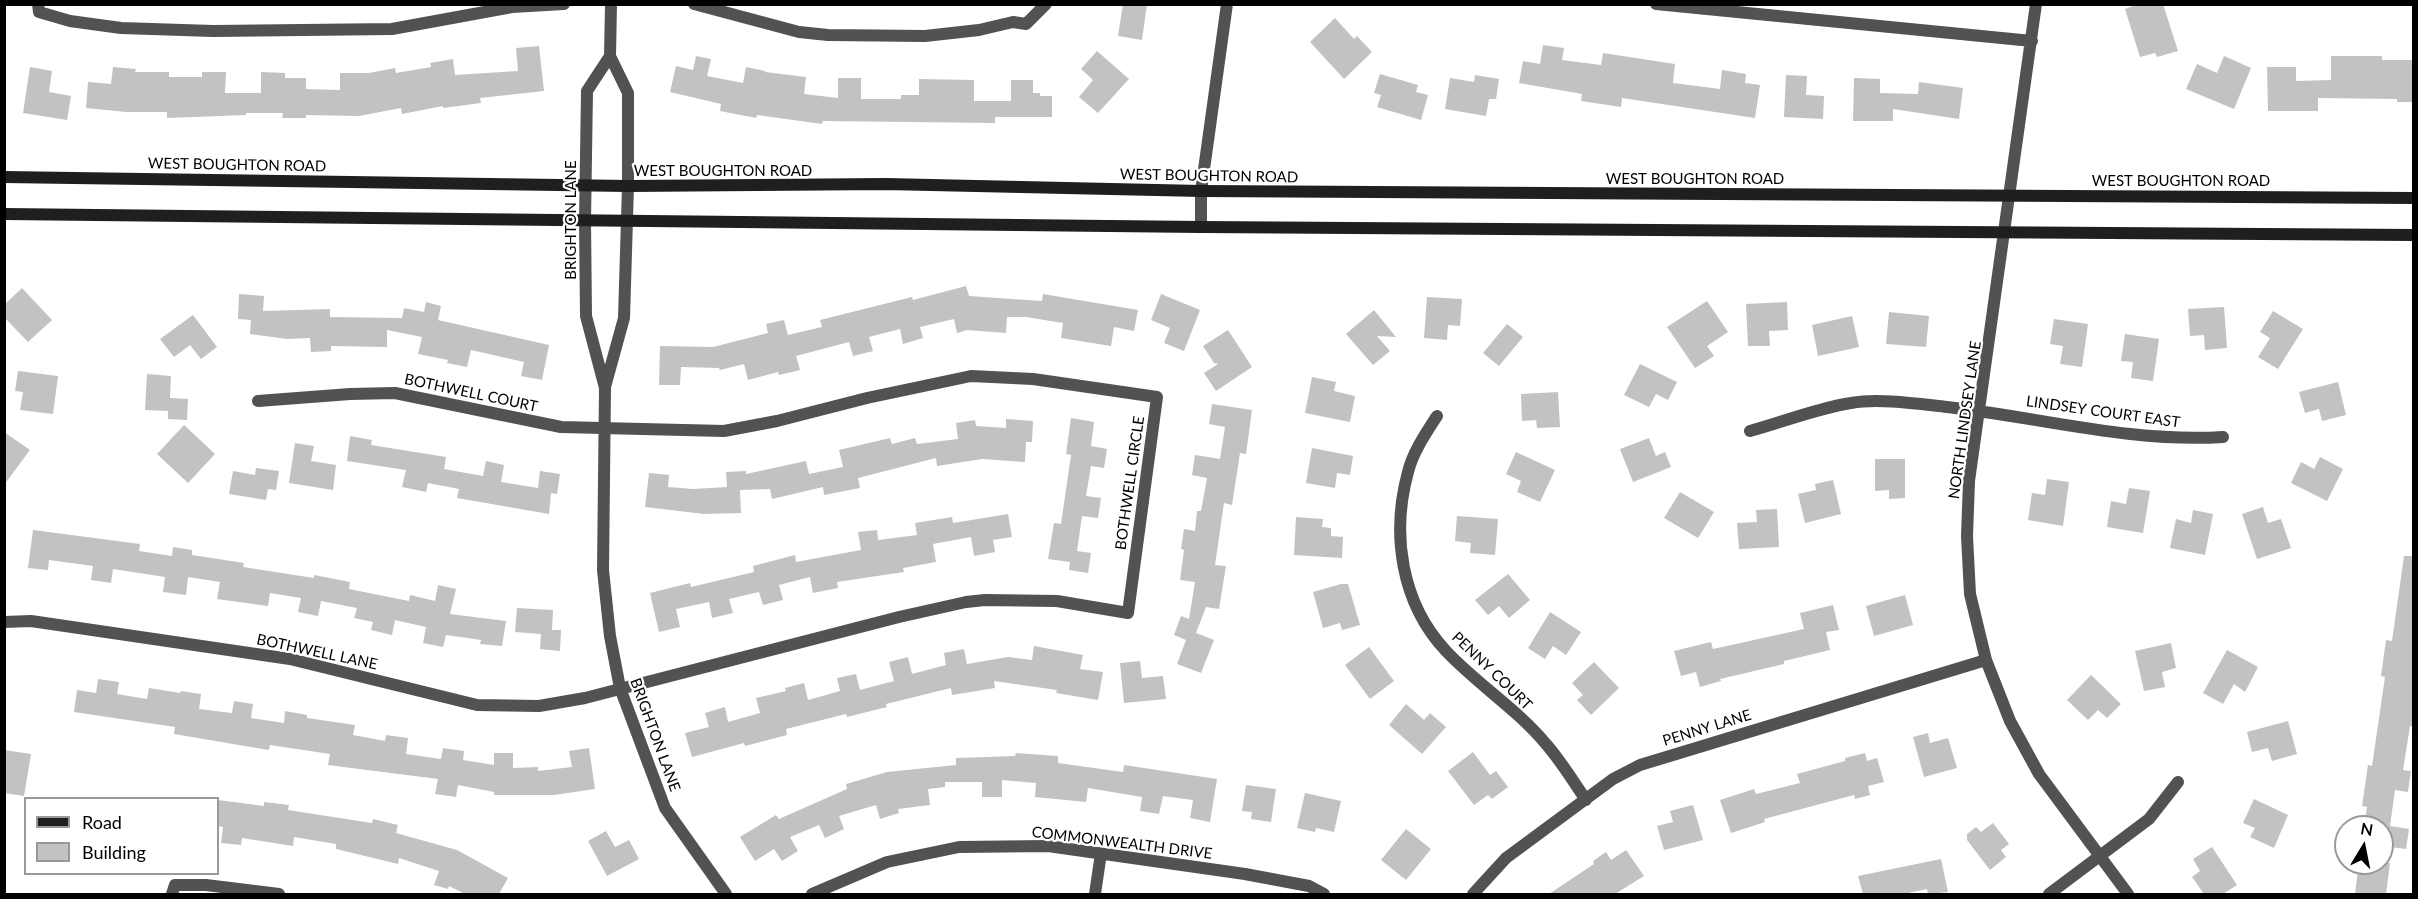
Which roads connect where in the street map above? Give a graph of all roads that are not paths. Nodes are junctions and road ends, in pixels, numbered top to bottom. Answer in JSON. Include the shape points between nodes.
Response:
{"nodes":[{"id":1,"x":38,"y":4,"type":"edge"},
{"id":2,"x":564,"y":4,"type":"edge"},
{"id":3,"x":611,"y":4,"type":"edge"},
{"id":4,"x":694,"y":4,"type":"edge"},
{"id":5,"x":1046,"y":4,"type":"edge"},
{"id":6,"x":1227,"y":4,"type":"edge"},
{"id":7,"x":1656,"y":4,"type":"edge"},
{"id":8,"x":2036,"y":4,"type":"edge"},
{"id":9,"x":2031,"y":41,"type":"junction"},
{"id":10,"x":610,"y":56,"type":"junction"},
{"id":11,"x":4,"y":177,"type":"edge"},
{"id":12,"x":585,"y":185,"type":"junction"},
{"id":13,"x":627,"y":186,"type":"junction"},
{"id":14,"x":1201,"y":191,"type":"junction"},
{"id":15,"x":2009,"y":195,"type":"junction"},
{"id":16,"x":2414,"y":198,"type":"edge"},
{"id":17,"x":4,"y":214,"type":"edge"},
{"id":18,"x":585,"y":220,"type":"junction"},
{"id":19,"x":626,"y":221,"type":"junction"},
{"id":20,"x":1201,"y":226,"type":"junction"},
{"id":21,"x":2006,"y":232,"type":"junction"},
{"id":22,"x":2414,"y":235,"type":"edge"},
{"id":23,"x":605,"y":388,"type":"junction"},
{"id":24,"x":258,"y":401,"type":"dead end"},
{"id":25,"x":1980,"y":410,"type":"junction"},
{"id":26,"x":1437,"y":416,"type":"dead end"},
{"id":27,"x":605,"y":430,"type":"junction"},
{"id":28,"x":1750,"y":431,"type":"dead end"},
{"id":29,"x":2223,"y":437,"type":"dead end"},
{"id":30,"x":4,"y":622,"type":"edge"},
{"id":31,"x":1986,"y":660,"type":"junction"},
{"id":32,"x":620,"y":688,"type":"junction"},
{"id":33,"x":2178,"y":783,"type":"dead end"},
{"id":34,"x":1586,"y":800,"type":"junction"},
{"id":35,"x":1101,"y":853,"type":"junction"},
{"id":36,"x":2101,"y":857,"type":"junction"},
{"id":37,"x":172,"y":894,"type":"edge"},
{"id":38,"x":279,"y":894,"type":"edge"},
{"id":39,"x":726,"y":894,"type":"edge"},
{"id":40,"x":812,"y":894,"type":"edge"},
{"id":41,"x":1095,"y":894,"type":"edge"},
{"id":42,"x":1324,"y":894,"type":"edge"},
{"id":43,"x":1473,"y":894,"type":"edge"},
{"id":44,"x":2049,"y":894,"type":"edge"},
{"id":45,"x":2127,"y":894,"type":"edge"}],
"edges":[{"from":1,"to":2,"type":"street","via":[[39,12],[70,21],[213,31],[392,28],[513,7]]},
{"from":3,"to":10,"type":"street","name":"BRIGHTON LANE"},
{"from":4,"to":5,"type":"street","via":[[799,32],[925,36],[1013,22],[1026,24]]},
{"from":6,"to":14,"type":"street"},
{"from":7,"to":9,"type":"street"},
{"from":8,"to":9,"type":"street"},
{"from":9,"to":15,"type":"street"},
{"from":10,"to":12,"type":"street","name":"BRIGHTON LANE","via":[[587,92]]},
{"from":10,"to":13,"type":"street","name":"BRIGHTON LANE","via":[[628,93]]},
{"from":11,"to":12,"type":"main road","name":"WEST BOUGHTON ROAD"},
{"from":12,"to":13,"type":"main road","name":"WEST BOUGHTON ROAD"},
{"from":12,"to":18,"type":"street","name":"BRIGHTON LANE"},
{"from":13,"to":14,"type":"main road","name":"WEST BOUGHTON ROAD","via":[[886,184]]},
{"from":13,"to":19,"type":"street","name":"BRIGHTON LANE"},
{"from":14,"to":15,"type":"main road","name":"WEST BOUGHTON ROAD"},
{"from":14,"to":20,"type":"street"},
{"from":15,"to":16,"type":"main road","name":"WEST BOUGHTON ROAD"},
{"from":15,"to":21,"type":"street","name":"NORTH LINDSEY LANE"},
{"from":17,"to":18,"type":"main road"},
{"from":18,"to":19,"type":"main road"},
{"from":18,"to":23,"type":"street","name":"BRIGHTON LANE","via":[[586,316]]},
{"from":19,"to":20,"type":"main road"},
{"from":19,"to":23,"type":"street","name":"BRIGHTON LANE","via":[[624,318]]},
{"from":20,"to":21,"type":"main road"},
{"from":21,"to":22,"type":"main road"},
{"from":21,"to":25,"type":"street","name":"NORTH LINDSEY LANE"},
{"from":23,"to":27,"type":"street","name":"BRIGHTON LANE"},
{"from":24,"to":27,"type":"street","name":"BOTHWELL COURT","via":[[395,393],[561,427]]},
{"from":25,"to":28,"type":"street","name":"LINDSEY COURT EAST","via":[[1852,402]]},
{"from":25,"to":29,"type":"street","name":"LINDSEY COURT EAST","via":[[2152,436]]},
{"from":25,"to":31,"type":"street","name":"NORTH LINDSEY LANE","via":[[1969,481],[1967,536],[1970,594]]},
{"from":26,"to":34,"type":"street","name":"PENNY COURT","via":[[1408,470],[1400,514],[1400,549],[1408,587],[1421,615],[1446,650],[1546,743]]},
{"from":27,"to":32,"type":"street","name":"BRIGHTON LANE","via":[[604,580]]},
{"from":27,"to":32,"type":"street","name":"BOTHWELL CIRCLE","via":[[724,431],[971,376],[1033,379],[1157,397],[1128,613],[1057,601],[966,602]]},
{"from":30,"to":32,"type":"street","name":"BOTHWELL LANE","via":[[31,621],[290,659],[477,705],[539,706]]},
{"from":31,"to":34,"type":"street","name":"PENNY LANE","via":[[1659,758],[1626,771]]},
{"from":31,"to":36,"type":"street","name":"NORTH LINDSEY LANE","via":[[2010,721],[2039,774]]},
{"from":32,"to":39,"type":"street","name":"BRIGHTON LANE","via":[[665,808]]},
{"from":33,"to":36,"type":"street","via":[[2149,819]]},
{"from":34,"to":43,"type":"street","name":"PENNY LANE","via":[[1506,858]]},
{"from":35,"to":40,"type":"street","name":"COMMONWEALTH DRIVE","via":[[1048,846],[959,847],[887,862]]},
{"from":35,"to":41,"type":"street"},
{"from":35,"to":42,"type":"street","name":"COMMONWEALTH DRIVE","via":[[1245,874],[1309,886]]},
{"from":36,"to":44,"type":"street"},
{"from":36,"to":45,"type":"street","name":"NORTH LINDSEY LANE"},
{"from":37,"to":38,"type":"street","via":[[175,885]]}]}
